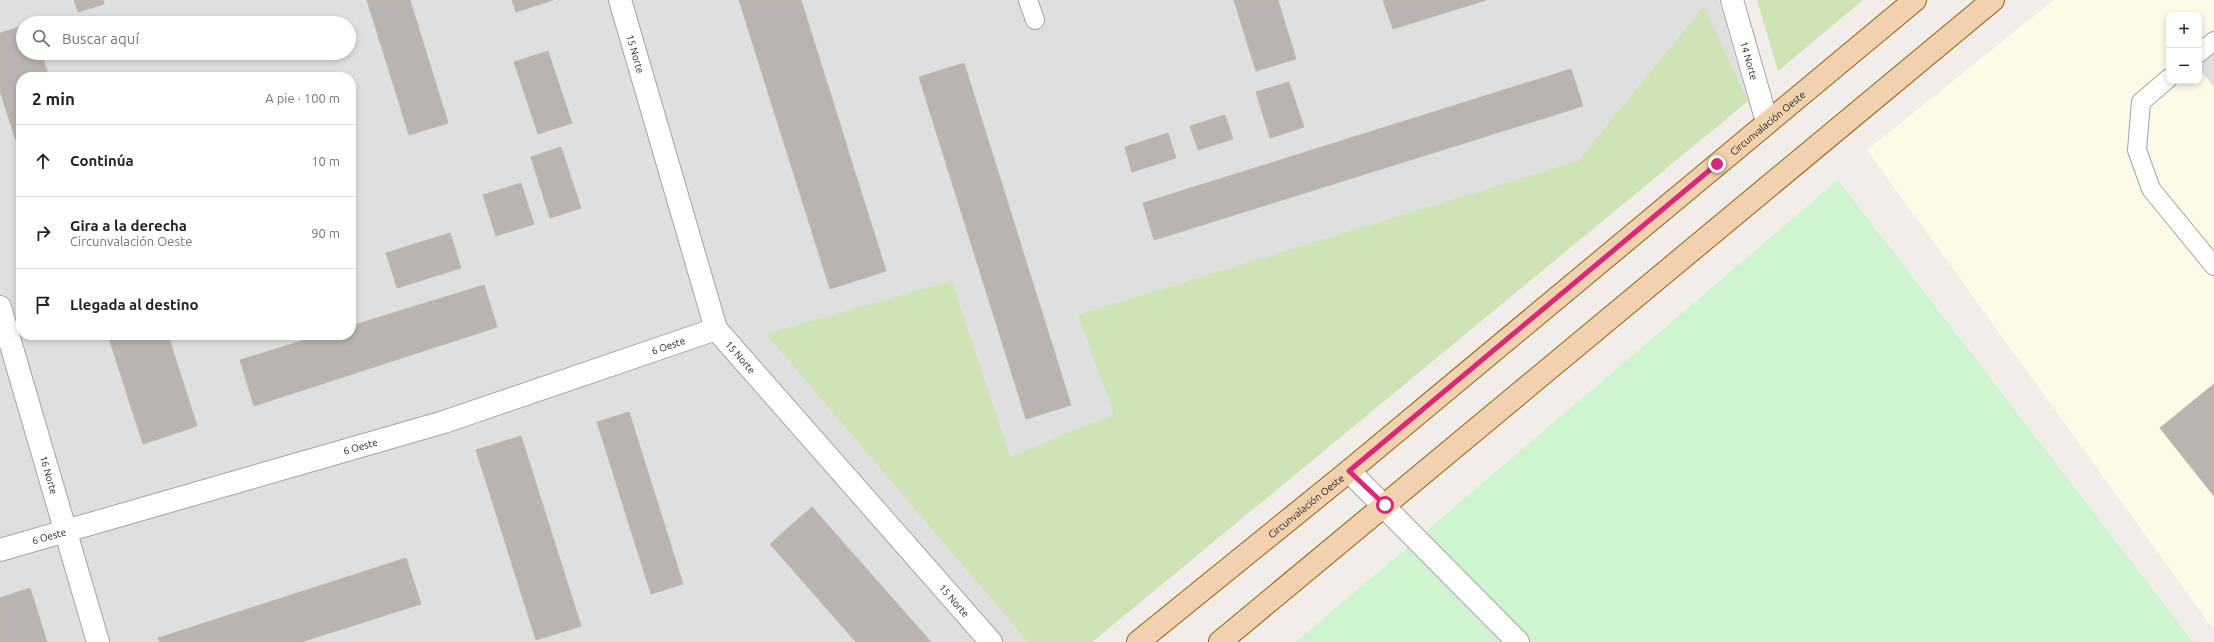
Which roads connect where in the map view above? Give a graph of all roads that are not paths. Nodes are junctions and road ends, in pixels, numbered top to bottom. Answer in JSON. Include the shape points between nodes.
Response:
{"nodes":[{"id":1,"x":620,"y":0,"type":"edge"},
{"id":2,"x":1028,"y":0,"type":"edge"},
{"id":3,"x":1732,"y":0,"type":"edge"},
{"id":4,"x":1915,"y":0,"type":"edge"},
{"id":5,"x":1993,"y":0,"type":"edge"},
{"id":6,"x":1035,"y":20,"type":"dead end"},
{"id":7,"x":2214,"y":41,"type":"edge"},
{"id":8,"x":2202,"y":51,"type":"edge"},
{"id":9,"x":2166,"y":81,"type":"edge"},
{"id":10,"x":1767,"y":122,"type":"junction"},
{"id":11,"x":2214,"y":266,"type":"edge"},
{"id":12,"x":0,"y":307,"type":"edge"},
{"id":13,"x":716,"y":329,"type":"junction"},
{"id":14,"x":1349,"y":471,"type":"junction"},
{"id":15,"x":1385,"y":505,"type":"junction"},
{"id":16,"x":66,"y":531,"type":"junction"},
{"id":17,"x":0,"y":550,"type":"edge"},
{"id":18,"x":98,"y":642,"type":"edge"},
{"id":19,"x":991,"y":642,"type":"edge"},
{"id":20,"x":1138,"y":642,"type":"edge"},
{"id":21,"x":1220,"y":642,"type":"edge"},
{"id":22,"x":1518,"y":642,"type":"edge"}],
"edges":[{"from":1,"to":13,"type":"street","name":"15 Norte"},
{"from":2,"to":6,"type":"lane"},
{"from":3,"to":10,"type":"street","name":"14 Norte"},
{"from":4,"to":10,"type":"main road","name":"Circunvalación Oeste"},
{"from":5,"to":15,"type":"main road"},
{"from":7,"to":8,"type":"lane"},
{"from":9,"to":11,"type":"lane","via":[[2141,102],[2137,150],[2151,189]]},
{"from":10,"to":14,"type":"main road","name":"Circunvalación Oeste"},
{"from":12,"to":16,"type":"street","name":"16 Norte"},
{"from":13,"to":16,"type":"street","name":"6 Oeste","via":[[444,422]]},
{"from":13,"to":19,"type":"street","name":"15 Norte"},
{"from":14,"to":15,"type":"street"},
{"from":14,"to":20,"type":"main road","name":"Circunvalación Oeste"},
{"from":15,"to":21,"type":"main road"},
{"from":15,"to":22,"type":"street"},
{"from":16,"to":17,"type":"street","name":"6 Oeste"},
{"from":16,"to":18,"type":"street","name":"16 Norte"}]}
